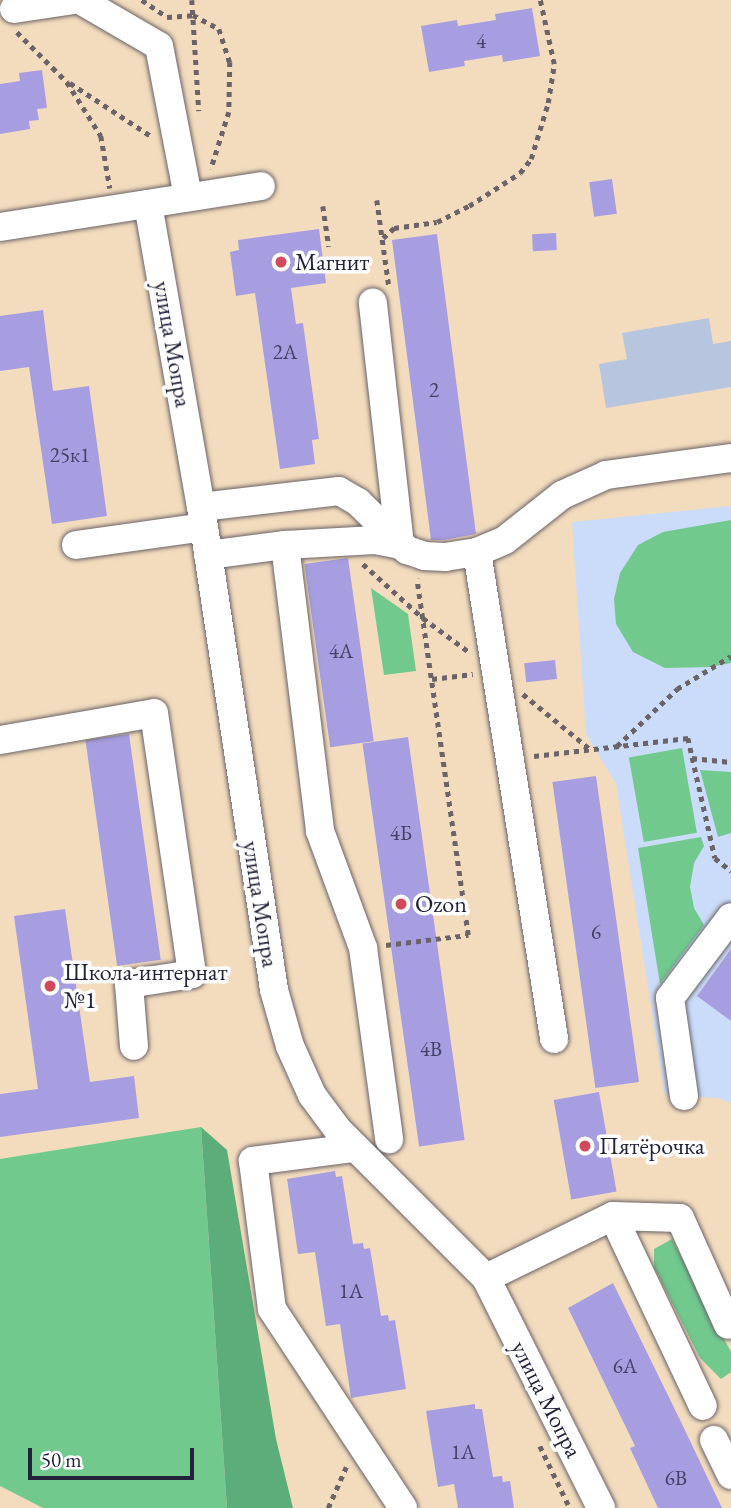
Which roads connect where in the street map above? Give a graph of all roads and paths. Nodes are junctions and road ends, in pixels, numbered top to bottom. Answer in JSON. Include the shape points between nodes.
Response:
{"nodes":[{"id":1,"x":74,"y":0,"type":"edge"},
{"id":2,"x":80,"y":0,"type":"edge"},
{"id":3,"x":142,"y":0,"type":"edge"},
{"id":4,"x":540,"y":0,"type":"edge"},
{"id":5,"x":12,"y":18,"type":"joint"},
{"id":6,"x":210,"y":173,"type":"dead end"},
{"id":7,"x":261,"y":186,"type":"dead end"},
{"id":8,"x":188,"y":197,"type":"junction"},
{"id":9,"x":377,"y":200,"type":"dead end"},
{"id":10,"x":148,"y":204,"type":"junction"},
{"id":11,"x":323,"y":206,"type":"dead end"},
{"id":12,"x":114,"y":209,"type":"junction"},
{"id":13,"x":0,"y":227,"type":"edge"},
{"id":14,"x":328,"y":247,"type":"dead end"},
{"id":15,"x":373,"y":303,"type":"dead end"},
{"id":16,"x":731,"y":458,"type":"edge"},
{"id":17,"x":205,"y":529,"type":"junction"},
{"id":18,"x":338,"y":542,"type":"junction"},
{"id":19,"x":76,"y":545,"type":"dead end"},
{"id":20,"x":285,"y":545,"type":"junction"},
{"id":21,"x":407,"y":549,"type":"junction"},
{"id":22,"x":477,"y":552,"type":"junction"},
{"id":23,"x":423,"y":618,"type":"junction"},
{"id":24,"x":731,"y":656,"type":"edge"},
{"id":25,"x":495,"y":671,"type":"junction"},
{"id":26,"x":432,"y":679,"type":"junction"},
{"id":27,"x":0,"y":740,"type":"edge"},
{"id":28,"x":617,"y":746,"type":"junction"},
{"id":29,"x":590,"y":749,"type":"junction"},
{"id":30,"x":692,"y":758,"type":"junction"},
{"id":31,"x":509,"y":759,"type":"junction"},
{"id":32,"x":731,"y":762,"type":"edge"},
{"id":33,"x":731,"y":870,"type":"edge"},
{"id":34,"x":731,"y":917,"type":"edge"},
{"id":35,"x":363,"y":948,"type":"junction"},
{"id":36,"x":554,"y":1039,"type":"dead end"},
{"id":37,"x":134,"y":1046,"type":"dead end"},
{"id":38,"x":684,"y":1096,"type":"dead end"},
{"id":39,"x":389,"y":1139,"type":"dead end"},
{"id":40,"x":354,"y":1148,"type":"junction"},
{"id":41,"x":613,"y":1216,"type":"junction"},
{"id":42,"x":486,"y":1278,"type":"junction"},
{"id":43,"x":728,"y":1325,"type":"dead end"},
{"id":44,"x":703,"y":1406,"type":"dead end"},
{"id":45,"x":714,"y":1440,"type":"dead end"},
{"id":46,"x":358,"y":1442,"type":"junction"},
{"id":47,"x":731,"y":1475,"type":"edge"},
{"id":48,"x":592,"y":1503,"type":"edge"},
{"id":49,"x":328,"y":1508,"type":"edge"},
{"id":50,"x":403,"y":1508,"type":"edge"}],
"edges":[{"from":1,"to":5,"type":"street"},
{"from":2,"to":8,"type":"street","via":[[159,46]]},
{"from":3,"to":6,"type":"path","via":[[167,17],[193,15],[219,29],[230,62],[229,112]]},
{"from":4,"to":9,"type":"path","via":[[554,64],[540,134],[520,173],[437,222],[394,228],[383,239]]},
{"from":5,"to":12,"type":"path","via":[[67,82],[101,136]]},
{"from":7,"to":8,"type":"street"},
{"from":8,"to":10,"type":"street"},
{"from":10,"to":12,"type":"street"},
{"from":10,"to":17,"type":"street","name":"улица Мопра"},
{"from":11,"to":14,"type":"path"},
{"from":12,"to":13,"type":"street"},
{"from":15,"to":21,"type":"street"},
{"from":16,"to":22,"type":"street","via":[[606,475],[570,491],[519,532]]},
{"from":17,"to":19,"type":"street"},
{"from":17,"to":20,"type":"street"},
{"from":17,"to":21,"type":"street","via":[[339,491],[358,502]]},
{"from":17,"to":40,"type":"street","name":"улица Мопра","via":[[274,990],[301,1075]]},
{"from":18,"to":20,"type":"street"},
{"from":18,"to":21,"type":"street","via":[[375,540]]},
{"from":18,"to":23,"type":"path"},
{"from":20,"to":35,"type":"street","via":[[320,831]]},
{"from":21,"to":22,"type":"street","via":[[445,557]]},
{"from":21,"to":23,"type":"path"},
{"from":22,"to":25,"type":"street"},
{"from":23,"to":25,"type":"path"},
{"from":23,"to":26,"type":"path"},
{"from":24,"to":28,"type":"path","via":[[677,689]]},
{"from":25,"to":26,"type":"path"},
{"from":25,"to":29,"type":"path"},
{"from":25,"to":31,"type":"street"},
{"from":26,"to":35,"type":"path","via":[[468,935]]},
{"from":27,"to":37,"type":"street","via":[[154,713],[192,974],[129,984]]},
{"from":28,"to":29,"type":"path"},
{"from":28,"to":30,"type":"path","via":[[688,738]]},
{"from":29,"to":31,"type":"path"},
{"from":30,"to":32,"type":"path"},
{"from":30,"to":33,"type":"path","via":[[715,858]]},
{"from":31,"to":36,"type":"street"},
{"from":34,"to":38,"type":"street","via":[[670,998]]},
{"from":35,"to":39,"type":"street"},
{"from":40,"to":42,"type":"street","name":"улица Мопра"},
{"from":40,"to":46,"type":"street","via":[[253,1161],[272,1309]]},
{"from":41,"to":42,"type":"street"},
{"from":41,"to":43,"type":"street","via":[[680,1218]]},
{"from":41,"to":44,"type":"street"},
{"from":42,"to":48,"type":"street","name":"улица Мопра"},
{"from":45,"to":47,"type":"street"},
{"from":46,"to":49,"type":"path"},
{"from":46,"to":50,"type":"street"}]}
